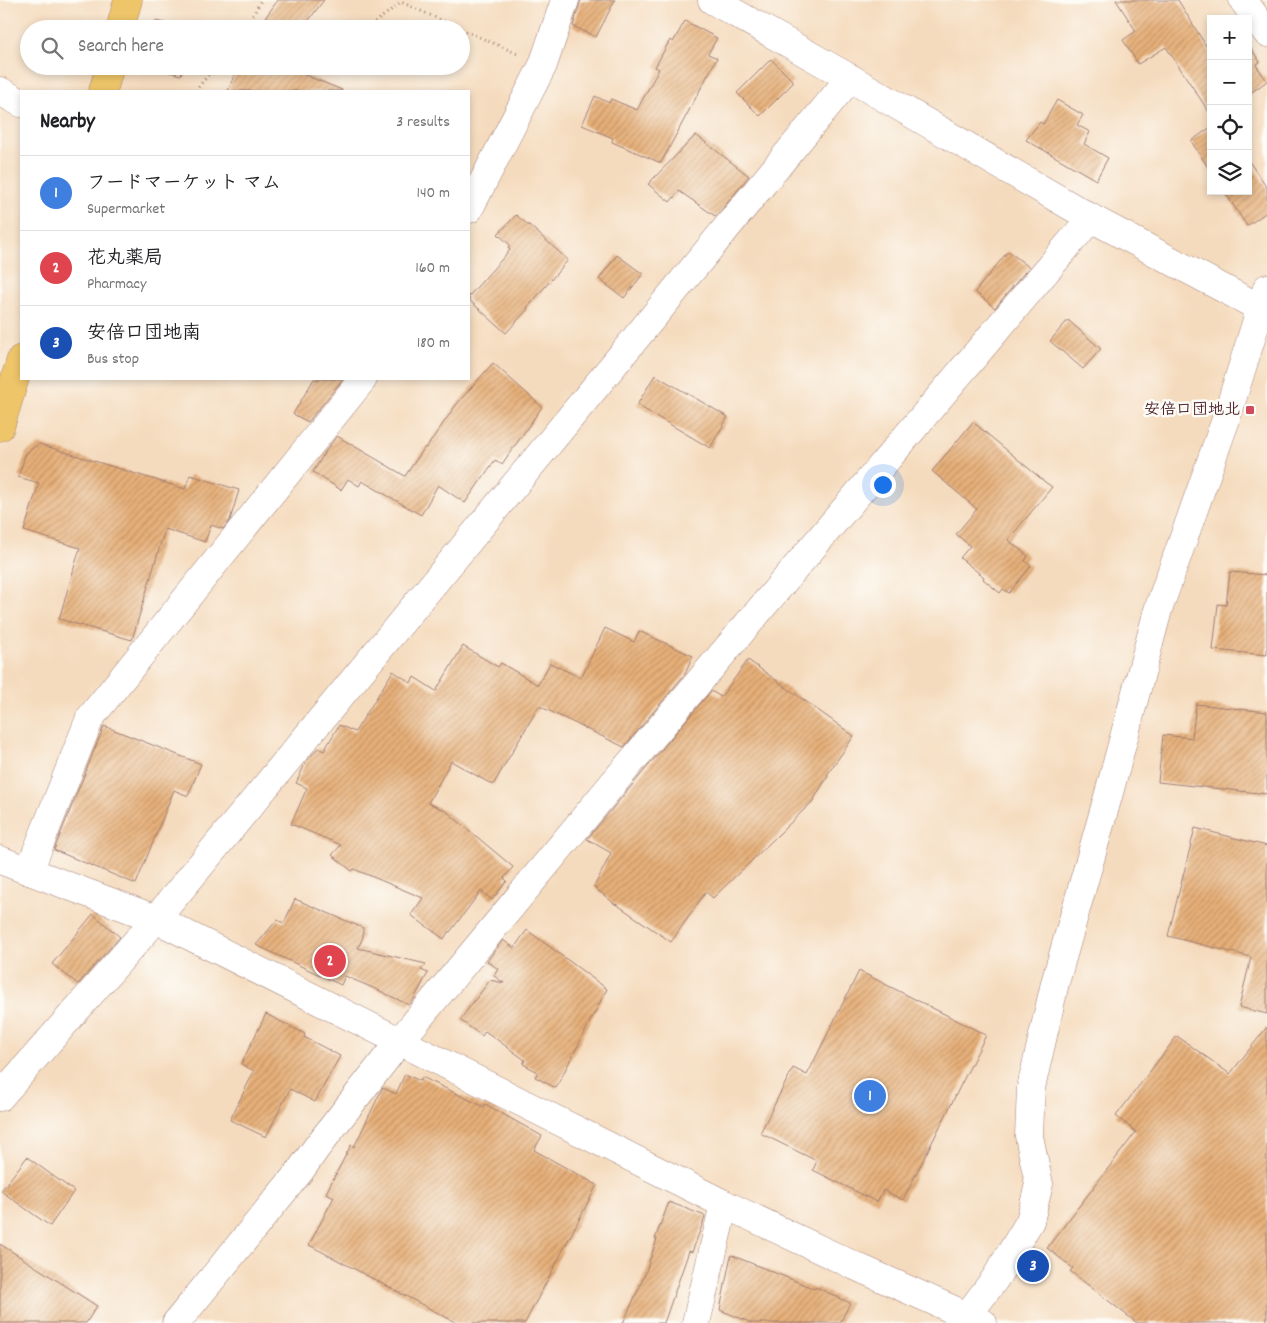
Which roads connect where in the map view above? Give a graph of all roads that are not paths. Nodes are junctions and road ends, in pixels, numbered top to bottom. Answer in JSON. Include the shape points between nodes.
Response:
{"nodes":[{"id":1,"x":128,"y":0,"type":"edge"},
{"id":2,"x":565,"y":0,"type":"edge"},
{"id":3,"x":712,"y":0,"type":"edge"},
{"id":4,"x":1243,"y":0,"type":"edge"},
{"id":5,"x":122,"y":20,"type":"edge"},
{"id":6,"x":1267,"y":33,"type":"edge"},
{"id":7,"x":107,"y":75,"type":"edge"},
{"id":8,"x":850,"y":78,"type":"junction"},
{"id":9,"x":103,"y":90,"type":"edge"},
{"id":10,"x":0,"y":91,"type":"edge"},
{"id":11,"x":20,"y":102,"type":"edge"},
{"id":12,"x":470,"y":207,"type":"edge"},
{"id":13,"x":1091,"y":218,"type":"junction"},
{"id":14,"x":1264,"y":298,"type":"edge"},
{"id":15,"x":20,"y":362,"type":"edge"},
{"id":16,"x":362,"y":380,"type":"edge"},
{"id":17,"x":1,"y":418,"type":"edge"},
{"id":18,"x":0,"y":860,"type":"edge"},
{"id":19,"x":29,"y":871,"type":"junction"},
{"id":20,"x":156,"y":920,"type":"junction"},
{"id":21,"x":399,"y":1042,"type":"junction"},
{"id":22,"x":0,"y":1097,"type":"edge"},
{"id":23,"x":724,"y":1204,"type":"junction"},
{"id":24,"x":975,"y":1320,"type":"edge"},
{"id":25,"x":176,"y":1323,"type":"edge"},
{"id":26,"x":696,"y":1323,"type":"edge"}],
"edges":[{"from":1,"to":5,"type":"main road"},
{"from":2,"to":12,"type":"street","via":[[543,66]]},
{"from":3,"to":8,"type":"street"},
{"from":4,"to":6,"type":"street"},
{"from":7,"to":9,"type":"main road"},
{"from":8,"to":13,"type":"street"},
{"from":8,"to":20,"type":"street"},
{"from":10,"to":11,"type":"street"},
{"from":13,"to":14,"type":"street"},
{"from":13,"to":21,"type":"street"},
{"from":14,"to":24,"type":"street","via":[[1225,422],[1158,610],[1055,983],[1032,1088],[1029,1136],[1039,1184],[1030,1221]]},
{"from":15,"to":17,"type":"main road"},
{"from":16,"to":19,"type":"street","via":[[90,718]]},
{"from":18,"to":19,"type":"street"},
{"from":19,"to":20,"type":"street"},
{"from":20,"to":21,"type":"street"},
{"from":20,"to":22,"type":"street"},
{"from":21,"to":23,"type":"street"},
{"from":21,"to":25,"type":"street","via":[[300,1172]]},
{"from":23,"to":24,"type":"street"},
{"from":23,"to":26,"type":"street"}]}
